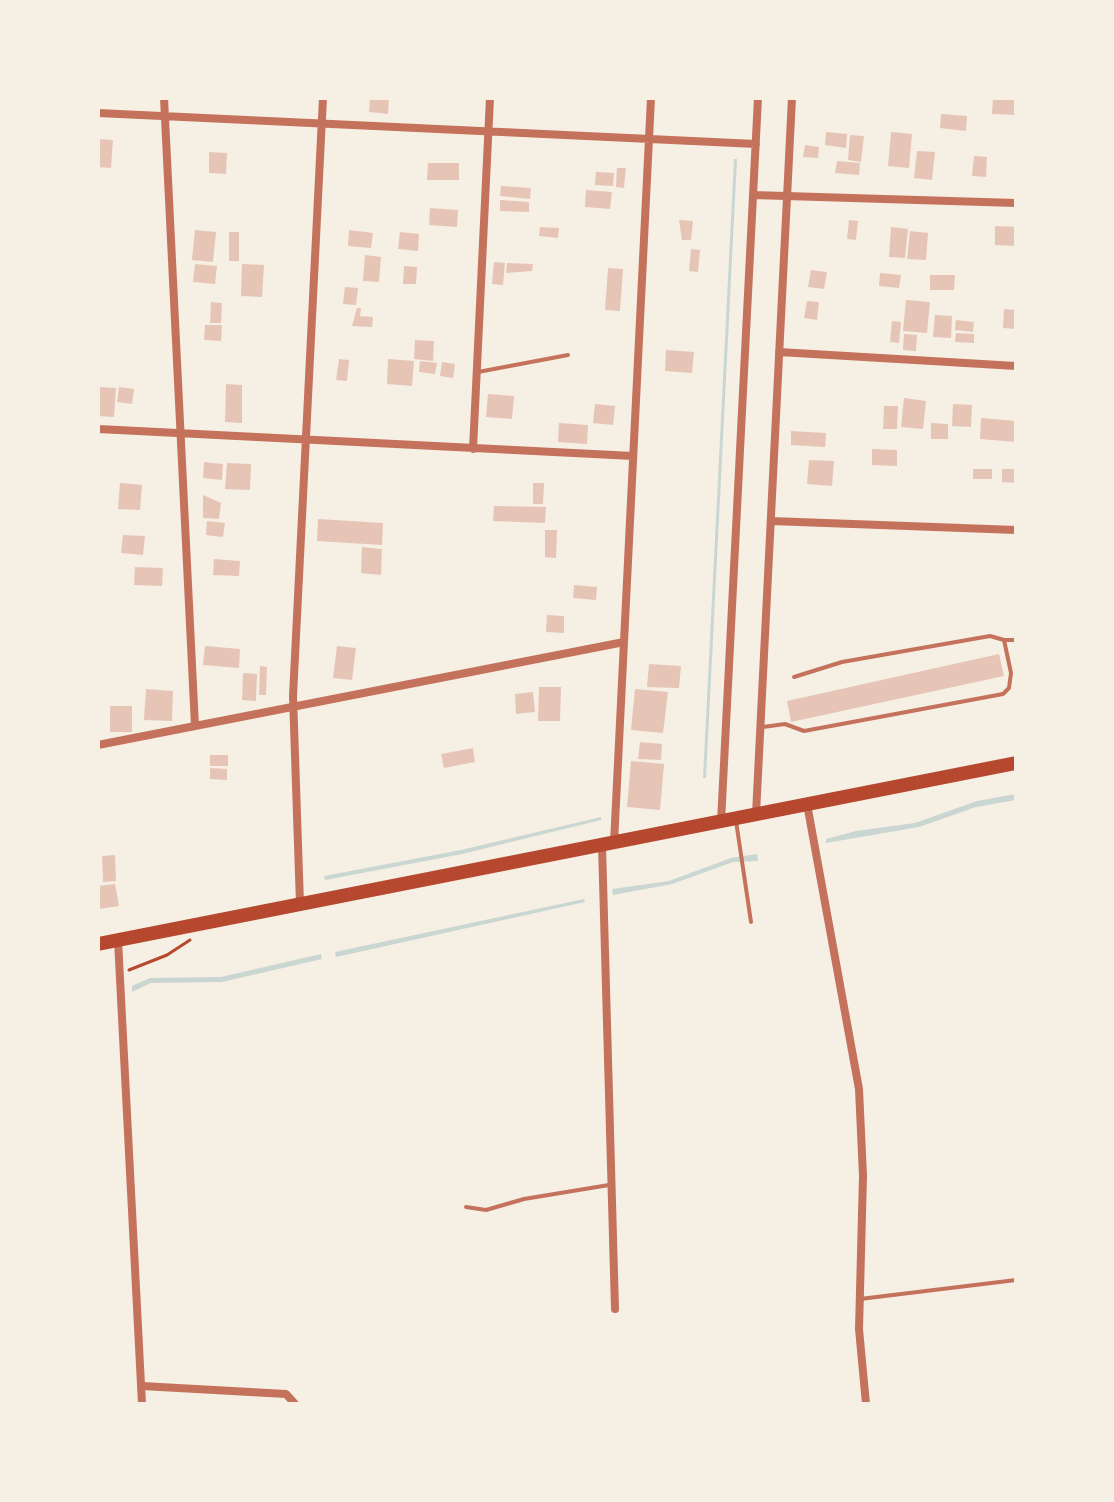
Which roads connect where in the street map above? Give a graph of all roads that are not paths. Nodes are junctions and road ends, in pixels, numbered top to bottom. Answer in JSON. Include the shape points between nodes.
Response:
{"nodes":[{"id":1,"x":164,"y":98,"type":"edge"},
{"id":2,"x":323,"y":98,"type":"edge"},
{"id":3,"x":490,"y":98,"type":"edge"},
{"id":4,"x":651,"y":98,"type":"edge"},
{"id":5,"x":758,"y":98,"type":"edge"},
{"id":6,"x":792,"y":98,"type":"edge"},
{"id":7,"x":98,"y":113,"type":"edge"},
{"id":8,"x":164,"y":116,"type":"junction"},
{"id":9,"x":322,"y":124,"type":"junction"},
{"id":10,"x":488,"y":132,"type":"junction"},
{"id":11,"x":649,"y":139,"type":"junction"},
{"id":12,"x":756,"y":144,"type":"junction"},
{"id":13,"x":787,"y":194,"type":"junction"},
{"id":14,"x":753,"y":195,"type":"junction"},
{"id":15,"x":1016,"y":203,"type":"edge"},
{"id":16,"x":779,"y":352,"type":"junction"},
{"id":17,"x":568,"y":355,"type":"dead end"},
{"id":18,"x":1016,"y":366,"type":"edge"},
{"id":19,"x":476,"y":372,"type":"junction"},
{"id":20,"x":98,"y":429,"type":"edge"},
{"id":21,"x":181,"y":433,"type":"junction"},
{"id":22,"x":306,"y":439,"type":"junction"},
{"id":23,"x":473,"y":449,"type":"junction"},
{"id":24,"x":633,"y":456,"type":"junction"},
{"id":25,"x":771,"y":521,"type":"junction"},
{"id":26,"x":1016,"y":530,"type":"edge"},
{"id":27,"x":1004,"y":640,"type":"junction"},
{"id":28,"x":1016,"y":640,"type":"edge"},
{"id":29,"x":624,"y":642,"type":"junction"},
{"id":30,"x":794,"y":677,"type":"dead end"},
{"id":31,"x":1016,"y":687,"type":"edge"},
{"id":32,"x":1009,"y":688,"type":"junction"},
{"id":33,"x":293,"y":707,"type":"junction"},
{"id":34,"x":195,"y":726,"type":"junction"},
{"id":35,"x":760,"y":727,"type":"junction"},
{"id":36,"x":98,"y":745,"type":"edge"},
{"id":37,"x":1016,"y":763,"type":"edge"},
{"id":38,"x":807,"y":804,"type":"junction"},
{"id":39,"x":756,"y":814,"type":"junction"},
{"id":40,"x":728,"y":820,"type":"junction"},
{"id":41,"x":608,"y":844,"type":"junction"},
{"id":42,"x":300,"y":904,"type":"junction"},
{"id":43,"x":751,"y":922,"type":"dead end"},
{"id":44,"x":118,"y":940,"type":"junction"},
{"id":45,"x":98,"y":944,"type":"edge"},
{"id":46,"x":612,"y":1185,"type":"junction"},
{"id":47,"x":466,"y":1207,"type":"dead end"},
{"id":48,"x":1016,"y":1280,"type":"edge"},
{"id":49,"x":860,"y":1299,"type":"junction"},
{"id":50,"x":615,"y":1309,"type":"dead end"},
{"id":51,"x":142,"y":1386,"type":"junction"},
{"id":52,"x":142,"y":1404,"type":"edge"},
{"id":53,"x":295,"y":1404,"type":"edge"},
{"id":54,"x":866,"y":1404,"type":"edge"}],
"edges":[{"from":1,"to":8,"type":"street"},
{"from":2,"to":9,"type":"street"},
{"from":3,"to":10,"type":"street"},
{"from":4,"to":11,"type":"street"},
{"from":5,"to":12,"type":"street"},
{"from":6,"to":13,"type":"street"},
{"from":7,"to":8,"type":"street"},
{"from":8,"to":9,"type":"street"},
{"from":8,"to":21,"type":"street"},
{"from":9,"to":10,"type":"street"},
{"from":9,"to":22,"type":"street"},
{"from":10,"to":11,"type":"street"},
{"from":10,"to":19,"type":"street"},
{"from":11,"to":12,"type":"street"},
{"from":11,"to":24,"type":"street"},
{"from":12,"to":14,"type":"street"},
{"from":13,"to":14,"type":"street"},
{"from":13,"to":15,"type":"street"},
{"from":13,"to":16,"type":"street"},
{"from":14,"to":40,"type":"street"},
{"from":16,"to":18,"type":"street"},
{"from":16,"to":25,"type":"street"},
{"from":17,"to":19,"type":"lane"},
{"from":19,"to":23,"type":"street"},
{"from":20,"to":21,"type":"street"},
{"from":21,"to":22,"type":"street"},
{"from":21,"to":34,"type":"street"},
{"from":22,"to":23,"type":"street"},
{"from":22,"to":33,"type":"street"},
{"from":23,"to":24,"type":"street"},
{"from":24,"to":29,"type":"street"},
{"from":25,"to":26,"type":"street"},
{"from":25,"to":35,"type":"street"},
{"from":27,"to":28,"type":"lane"},
{"from":27,"to":30,"type":"lane","via":[[990,636]]},
{"from":27,"to":32,"type":"lane"},
{"from":29,"to":33,"type":"street"},
{"from":29,"to":41,"type":"street"},
{"from":31,"to":32,"type":"lane"},
{"from":32,"to":35,"type":"lane","via":[[1003,694],[804,731],[785,724]]},
{"from":33,"to":34,"type":"street"},
{"from":33,"to":42,"type":"street"},
{"from":34,"to":36,"type":"street"},
{"from":35,"to":39,"type":"street"},
{"from":37,"to":38,"type":"main road"},
{"from":38,"to":39,"type":"main road"},
{"from":38,"to":49,"type":"street","via":[[859,1089]]},
{"from":39,"to":40,"type":"main road"},
{"from":40,"to":41,"type":"main road"},
{"from":40,"to":43,"type":"lane"},
{"from":41,"to":42,"type":"main road"},
{"from":41,"to":46,"type":"street"},
{"from":42,"to":44,"type":"main road"},
{"from":44,"to":45,"type":"main road"},
{"from":44,"to":51,"type":"street"},
{"from":46,"to":47,"type":"lane","via":[[486,1210]]},
{"from":46,"to":50,"type":"street"},
{"from":48,"to":49,"type":"lane"},
{"from":49,"to":54,"type":"street"},
{"from":51,"to":52,"type":"street"},
{"from":51,"to":53,"type":"street","via":[[286,1394]]}]}
